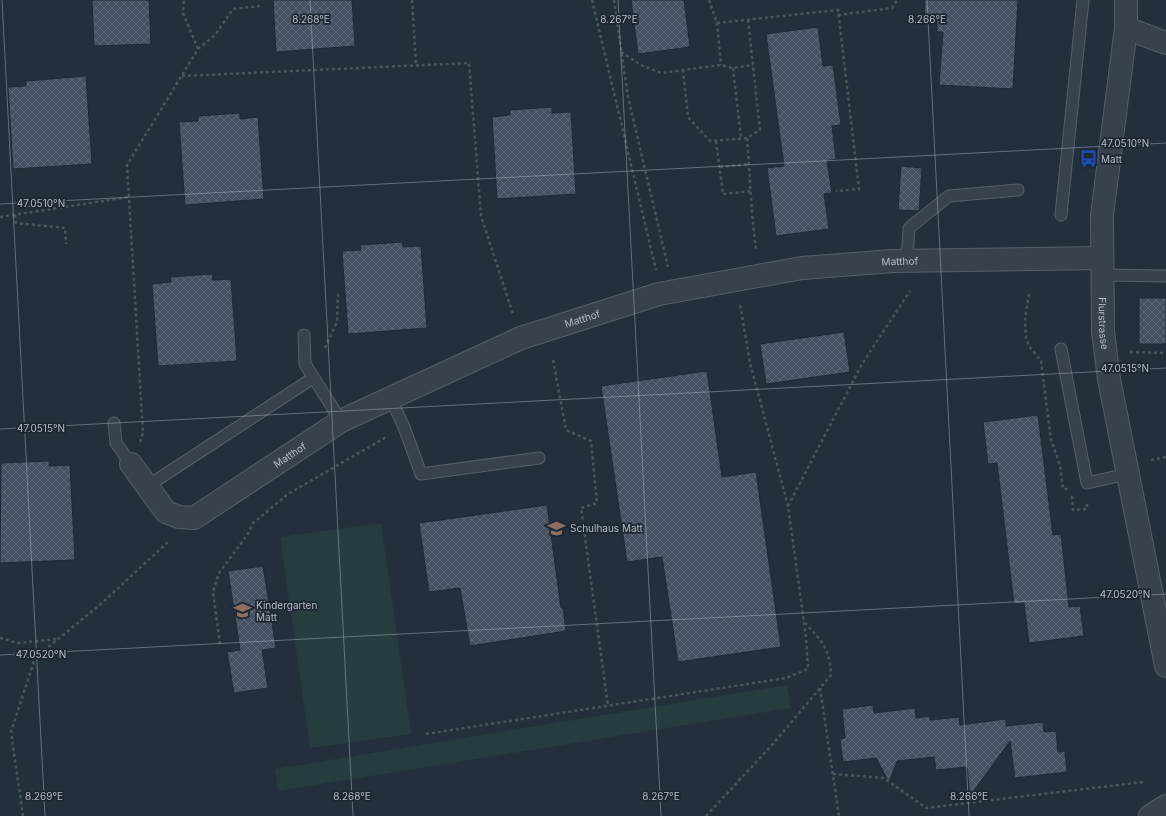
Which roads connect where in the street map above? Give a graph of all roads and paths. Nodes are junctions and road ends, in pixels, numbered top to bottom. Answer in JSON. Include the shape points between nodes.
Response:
{"nodes":[{"id":1,"x":184,"y":0,"type":"edge"},
{"id":2,"x":412,"y":0,"type":"edge"},
{"id":3,"x":592,"y":0,"type":"edge"},
{"id":4,"x":614,"y":0,"type":"edge"},
{"id":5,"x":709,"y":0,"type":"edge"},
{"id":6,"x":897,"y":0,"type":"edge"},
{"id":7,"x":1083,"y":0,"type":"edge"},
{"id":8,"x":1126,"y":0,"type":"edge"},
{"id":9,"x":260,"y":6,"type":"dead end"},
{"id":10,"x":838,"y":15,"type":"junction"},
{"id":11,"x":748,"y":20,"type":"junction"},
{"id":12,"x":717,"y":23,"type":"junction"},
{"id":13,"x":1126,"y":28,"type":"junction"},
{"id":14,"x":1166,"y":43,"type":"edge"},
{"id":15,"x":198,"y":49,"type":"junction"},
{"id":16,"x":621,"y":51,"type":"junction"},
{"id":17,"x":416,"y":65,"type":"junction"},
{"id":18,"x":721,"y":65,"type":"junction"},
{"id":19,"x":753,"y":65,"type":"junction"},
{"id":20,"x":733,"y":68,"type":"junction"},
{"id":21,"x":683,"y":70,"type":"junction"},
{"id":22,"x":182,"y":76,"type":"junction"},
{"id":23,"x":741,"y":138,"type":"junction"},
{"id":24,"x":747,"y":138,"type":"junction"},
{"id":25,"x":716,"y":141,"type":"junction"},
{"id":26,"x":749,"y":164,"type":"junction"},
{"id":27,"x":720,"y":168,"type":"junction"},
{"id":28,"x":1018,"y":190,"type":"dead end"},
{"id":29,"x":751,"y":191,"type":"junction"},
{"id":30,"x":836,"y":191,"type":"dead end"},
{"id":31,"x":129,"y":197,"type":"junction"},
{"id":32,"x":15,"y":215,"type":"junction"},
{"id":33,"x":1061,"y":216,"type":"dead end"},
{"id":34,"x":0,"y":217,"type":"edge"},
{"id":35,"x":66,"y":244,"type":"dead end"},
{"id":36,"x":756,"y":251,"type":"dead end"},
{"id":37,"x":907,"y":260,"type":"junction"},
{"id":38,"x":1102,"y":266,"type":"junction"},
{"id":39,"x":669,"y":268,"type":"dead end"},
{"id":40,"x":656,"y":271,"type":"dead end"},
{"id":41,"x":1166,"y":276,"type":"edge"},
{"id":42,"x":735,"y":280,"type":"junction"},
{"id":43,"x":910,"y":291,"type":"dead end"},
{"id":44,"x":338,"y":293,"type":"dead end"},
{"id":45,"x":1029,"y":294,"type":"dead end"},
{"id":46,"x":514,"y":315,"type":"dead end"},
{"id":47,"x":304,"y":335,"type":"dead end"},
{"id":48,"x":1061,"y":348,"type":"dead end"},
{"id":49,"x":324,"y":352,"type":"dead end"},
{"id":50,"x":1125,"y":352,"type":"dead end"},
{"id":51,"x":1166,"y":352,"type":"edge"},
{"id":52,"x":553,"y":360,"type":"dead end"},
{"id":53,"x":313,"y":378,"type":"junction"},
{"id":54,"x":391,"y":398,"type":"junction"},
{"id":55,"x":341,"y":421,"type":"junction"},
{"id":56,"x":114,"y":422,"type":"dead end"},
{"id":57,"x":404,"y":427,"type":"junction"},
{"id":58,"x":1166,"y":457,"type":"edge"},
{"id":59,"x":539,"y":458,"type":"dead end"},
{"id":60,"x":1158,"y":459,"type":"dead end"},
{"id":61,"x":131,"y":464,"type":"junction"},
{"id":62,"x":1127,"y":474,"type":"junction"},
{"id":63,"x":146,"y":487,"type":"junction"},
{"id":64,"x":788,"y":506,"type":"junction"},
{"id":65,"x":1073,"y":508,"type":"dead end"},
{"id":66,"x":194,"y":518,"type":"junction"},
{"id":67,"x":804,"y":623,"type":"junction"},
{"id":68,"x":0,"y":638,"type":"edge"},
{"id":69,"x":58,"y":639,"type":"junction"},
{"id":70,"x":220,"y":644,"type":"dead end"},
{"id":71,"x":1166,"y":666,"type":"edge"},
{"id":72,"x":820,"y":687,"type":"junction"},
{"id":73,"x":608,"y":706,"type":"junction"},
{"id":74,"x":426,"y":734,"type":"dead end"},
{"id":75,"x":833,"y":774,"type":"junction"},
{"id":76,"x":1143,"y":782,"type":"dead end"},
{"id":77,"x":1166,"y":806,"type":"edge"},
{"id":78,"x":23,"y":816,"type":"edge"},
{"id":79,"x":706,"y":816,"type":"edge"},
{"id":80,"x":839,"y":816,"type":"edge"},
{"id":81,"x":1150,"y":816,"type":"edge"}],
"edges":[{"from":1,"to":15,"type":"path","via":[[183,13]]},
{"from":2,"to":17,"type":"path"},
{"from":3,"to":40,"type":"path"},
{"from":4,"to":16,"type":"path"},
{"from":5,"to":12,"type":"path"},
{"from":6,"to":10,"type":"path","via":[[892,8]]},
{"from":7,"to":33,"type":"lane"},
{"from":8,"to":13,"type":"street","name":"Flurstrasse"},
{"from":9,"to":15,"type":"path","via":[[233,9],[215,35]]},
{"from":10,"to":11,"type":"path","via":[[838,10]]},
{"from":10,"to":30,"type":"path","via":[[859,189]]},
{"from":11,"to":12,"type":"path"},
{"from":11,"to":19,"type":"path"},
{"from":12,"to":18,"type":"path"},
{"from":13,"to":14,"type":"street"},
{"from":13,"to":38,"type":"street","name":"Flurstrasse","via":[[1102,215]]},
{"from":15,"to":22,"type":"path"},
{"from":16,"to":21,"type":"path","via":[[641,65],[661,73]]},
{"from":16,"to":39,"type":"path","via":[[628,97]]},
{"from":17,"to":22,"type":"path"},
{"from":17,"to":46,"type":"path","via":[[469,63],[481,216]]},
{"from":18,"to":20,"type":"path"},
{"from":18,"to":21,"type":"path"},
{"from":19,"to":20,"type":"path"},
{"from":19,"to":24,"type":"path","via":[[760,130]]},
{"from":20,"to":23,"type":"path"},
{"from":21,"to":25,"type":"path","via":[[688,117],[710,141]]},
{"from":22,"to":31,"type":"path","via":[[127,165]]},
{"from":23,"to":24,"type":"path"},
{"from":23,"to":25,"type":"path"},
{"from":24,"to":26,"type":"path"},
{"from":25,"to":27,"type":"path"},
{"from":26,"to":27,"type":"path"},
{"from":26,"to":29,"type":"path"},
{"from":27,"to":29,"type":"path","via":[[724,194]]},
{"from":28,"to":37,"type":"lane","via":[[949,196],[909,228]]},
{"from":29,"to":36,"type":"path"},
{"from":31,"to":32,"type":"path"},
{"from":31,"to":61,"type":"path","via":[[143,433]]},
{"from":32,"to":34,"type":"path"},
{"from":32,"to":35,"type":"path","via":[[16,223],[65,228]]},
{"from":37,"to":38,"type":"street","name":"Matthof"},
{"from":37,"to":42,"type":"street","name":"Matthof","via":[[802,268]]},
{"from":38,"to":41,"type":"lane"},
{"from":38,"to":62,"type":"street","name":"Flurstrasse","via":[[1103,331],[1109,379]]},
{"from":42,"to":54,"type":"street","name":"Matthof","via":[[659,294],[521,338]]},
{"from":42,"to":64,"type":"path","via":[[750,363]]},
{"from":43,"to":64,"type":"path","via":[[862,364]]},
{"from":44,"to":49,"type":"path","via":[[337,322]]},
{"from":45,"to":65,"type":"path","via":[[1025,319],[1026,338],[1041,361],[1051,440],[1060,465],[1063,489],[1071,489]]},
{"from":47,"to":53,"type":"lane","via":[[305,364]]},
{"from":48,"to":62,"type":"lane","via":[[1087,482]]},
{"from":50,"to":51,"type":"path"},
{"from":52,"to":73,"type":"path","via":[[566,430],[591,441],[597,503],[581,508]]},
{"from":53,"to":55,"type":"lane"},
{"from":53,"to":63,"type":"lane"},
{"from":54,"to":55,"type":"street","name":"Matthof"},
{"from":54,"to":57,"type":"lane"},
{"from":55,"to":66,"type":"street","name":"Matthof"},
{"from":56,"to":61,"type":"lane","via":[[116,443]]},
{"from":57,"to":59,"type":"lane","via":[[421,474]]},
{"from":57,"to":70,"type":"path","via":[[288,494],[253,523],[248,534],[219,573],[216,582],[214,592]]},
{"from":58,"to":60,"type":"path"},
{"from":61,"to":63,"type":"street"},
{"from":62,"to":71,"type":"street","name":"Flurstrasse"},
{"from":63,"to":66,"type":"street","via":[[166,512],[179,517]]},
{"from":64,"to":67,"type":"path"},
{"from":66,"to":69,"type":"path","via":[[102,603]]},
{"from":67,"to":72,"type":"path","via":[[823,642],[831,664],[831,675]]},
{"from":67,"to":73,"type":"path","via":[[808,668],[786,678]]},
{"from":68,"to":69,"type":"path","via":[[18,643]]},
{"from":69,"to":78,"type":"path","via":[[35,658],[11,732]]},
{"from":72,"to":75,"type":"path"},
{"from":72,"to":79,"type":"path","via":[[773,744]]},
{"from":73,"to":74,"type":"path"},
{"from":75,"to":76,"type":"path","via":[[884,778],[926,808]]},
{"from":75,"to":80,"type":"path"},
{"from":77,"to":81,"type":"street"}]}
